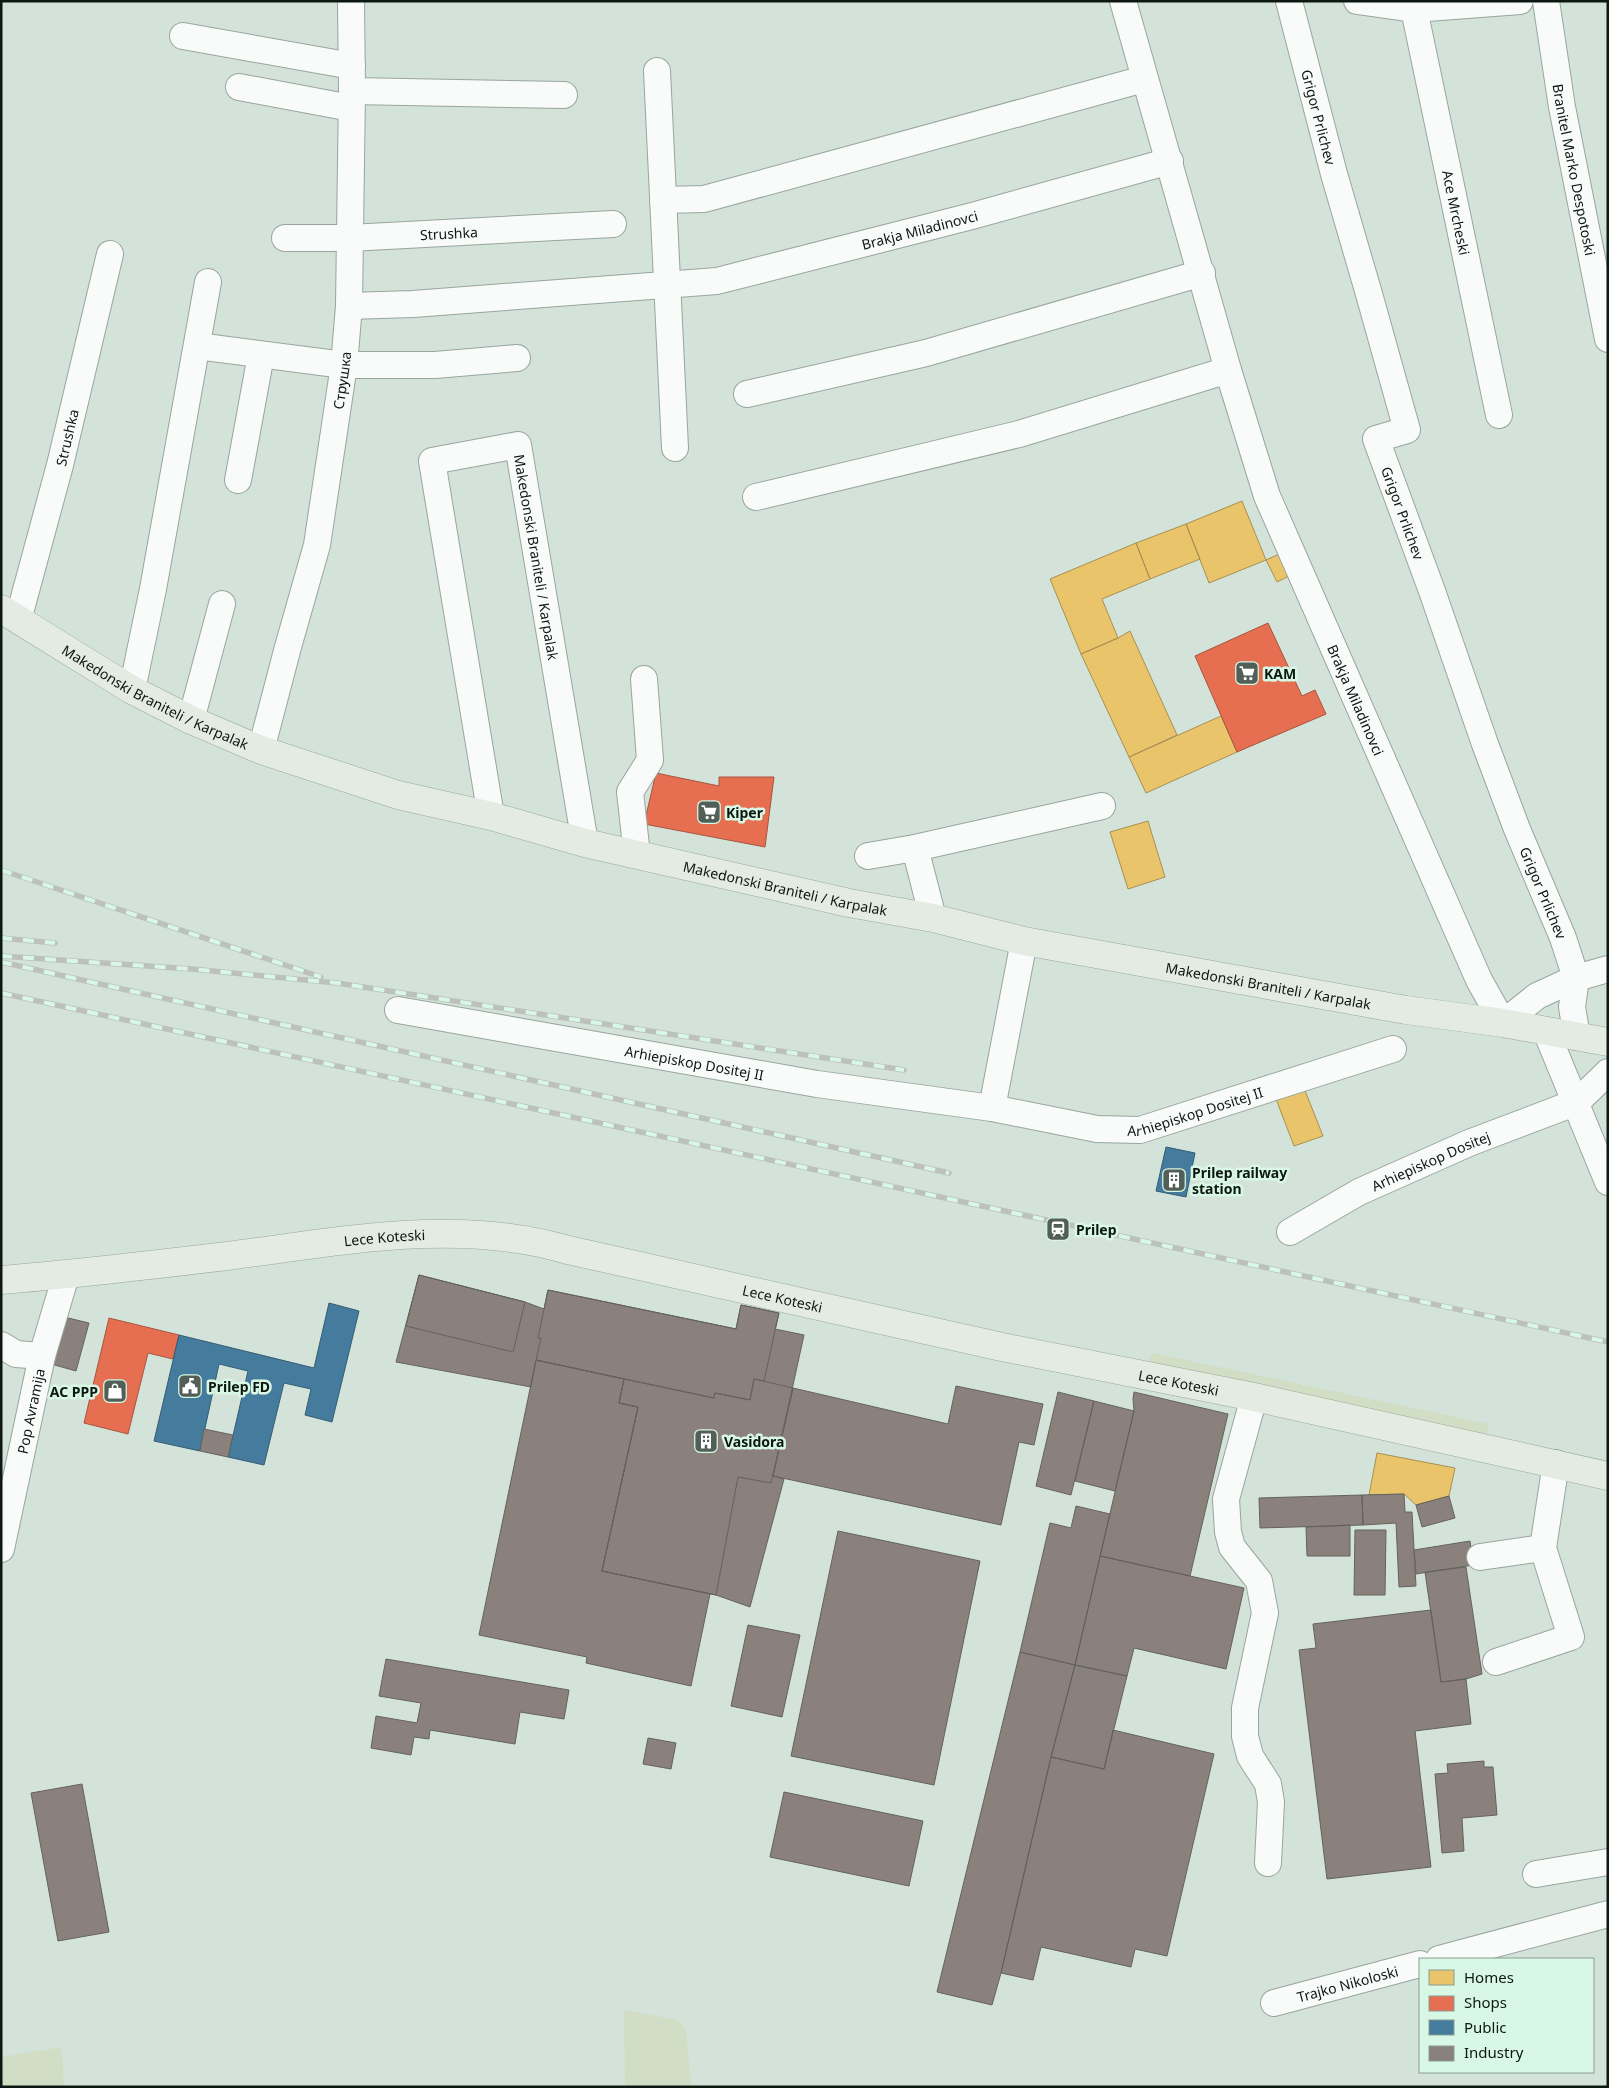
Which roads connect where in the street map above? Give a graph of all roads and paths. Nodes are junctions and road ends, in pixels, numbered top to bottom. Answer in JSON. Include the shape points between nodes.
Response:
{"nodes":[{"id":1,"x":351,"y":1,"type":"edge"},
{"id":2,"x":1123,"y":1,"type":"edge"},
{"id":3,"x":1289,"y":1,"type":"edge"},
{"id":4,"x":1520,"y":1,"type":"edge"},
{"id":5,"x":1546,"y":1,"type":"edge"},
{"id":6,"x":1371,"y":2,"type":"edge"},
{"id":7,"x":1479,"y":3,"type":"edge"},
{"id":8,"x":1414,"y":9,"type":"junction"},
{"id":9,"x":183,"y":36,"type":"dead end"},
{"id":10,"x":656,"y":71,"type":"dead end"},
{"id":11,"x":1144,"y":79,"type":"junction"},
{"id":12,"x":239,"y":87,"type":"dead end"},
{"id":13,"x":352,"y":88,"type":"junction"},
{"id":14,"x":564,"y":95,"type":"dead end"},
{"id":15,"x":1170,"y":161,"type":"junction"},
{"id":16,"x":663,"y":200,"type":"junction"},
{"id":17,"x":613,"y":224,"type":"dead end"},
{"id":18,"x":285,"y":238,"type":"dead end"},
{"id":19,"x":349,"y":238,"type":"junction"},
{"id":20,"x":110,"y":254,"type":"dead end"},
{"id":21,"x":1202,"y":273,"type":"junction"},
{"id":22,"x":208,"y":282,"type":"dead end"},
{"id":23,"x":667,"y":284,"type":"junction"},
{"id":24,"x":349,"y":306,"type":"junction"},
{"id":25,"x":1608,"y":339,"type":"edge"},
{"id":26,"x":197,"y":346,"type":"junction"},
{"id":27,"x":261,"y":355,"type":"junction"},
{"id":28,"x":517,"y":358,"type":"dead end"},
{"id":29,"x":344,"y":365,"type":"junction"},
{"id":30,"x":1228,"y":370,"type":"junction"},
{"id":31,"x":747,"y":394,"type":"dead end"},
{"id":32,"x":1499,"y":415,"type":"dead end"},
{"id":33,"x":675,"y":448,"type":"dead end"},
{"id":34,"x":238,"y":480,"type":"dead end"},
{"id":35,"x":756,"y":497,"type":"dead end"},
{"id":36,"x":222,"y":604,"type":"dead end"},
{"id":37,"x":9,"y":615,"type":"edge"},
{"id":38,"x":644,"y":679,"type":"dead end"},
{"id":39,"x":132,"y":690,"type":"junction"},
{"id":40,"x":191,"y":720,"type":"junction"},
{"id":41,"x":261,"y":750,"type":"junction"},
{"id":42,"x":1102,"y":806,"type":"dead end"},
{"id":43,"x":491,"y":816,"type":"junction"},
{"id":44,"x":585,"y":843,"type":"junction"},
{"id":45,"x":915,"y":848,"type":"junction"},
{"id":46,"x":637,"y":855,"type":"junction"},
{"id":47,"x":868,"y":856,"type":"dead end"},
{"id":48,"x":933,"y":918,"type":"junction"},
{"id":49,"x":1024,"y":941,"type":"junction"},
{"id":50,"x":1608,"y":969,"type":"edge"},
{"id":51,"x":1576,"y":978,"type":"junction"},
{"id":52,"x":398,"y":1010,"type":"dead end"},
{"id":53,"x":1503,"y":1023,"type":"junction"},
{"id":54,"x":1546,"y":1031,"type":"junction"},
{"id":55,"x":1577,"y":1037,"type":"junction"},
{"id":56,"x":1608,"y":1042,"type":"edge"},
{"id":57,"x":1394,"y":1049,"type":"dead end"},
{"id":58,"x":1608,"y":1072,"type":"edge"},
{"id":59,"x":1576,"y":1102,"type":"junction"},
{"id":60,"x":992,"y":1108,"type":"junction"},
{"id":61,"x":1608,"y":1182,"type":"edge"},
{"id":62,"x":1290,"y":1232,"type":"dead end"},
{"id":63,"x":66,"y":1275,"type":"junction"},
{"id":64,"x":1,"y":1280,"type":"edge"},
{"id":65,"x":1,"y":1345,"type":"edge"},
{"id":66,"x":42,"y":1356,"type":"junction"},
{"id":67,"x":1254,"y":1396,"type":"junction"},
{"id":68,"x":1556,"y":1463,"type":"junction"},
{"id":69,"x":1608,"y":1476,"type":"edge"},
{"id":70,"x":1543,"y":1548,"type":"junction"},
{"id":71,"x":1,"y":1549,"type":"edge"},
{"id":72,"x":1480,"y":1557,"type":"dead end"},
{"id":73,"x":1496,"y":1662,"type":"dead end"},
{"id":74,"x":1608,"y":1862,"type":"edge"},
{"id":75,"x":1268,"y":1863,"type":"dead end"},
{"id":76,"x":1536,"y":1874,"type":"dead end"},
{"id":77,"x":1608,"y":1914,"type":"edge"},
{"id":78,"x":1444,"y":1958,"type":"edge"},
{"id":79,"x":1419,"y":1964,"type":"edge"},
{"id":80,"x":1274,"y":2004,"type":"dead end"}],
"edges":[{"from":1,"to":13,"type":"street","name":"Струшка"},
{"from":2,"to":11,"type":"street","name":"Brakja Miladinovci"},
{"from":3,"to":51,"type":"street","name":"Grigor Prlichev","via":[[1407,430],[1376,439],[1485,744]]},
{"from":4,"to":7,"type":"street"},
{"from":5,"to":25,"type":"street","name":"Branitel Marko Despotoski","via":[[1562,107]]},
{"from":6,"to":8,"type":"street"},
{"from":7,"to":8,"type":"street"},
{"from":8,"to":32,"type":"street","name":"Ace Mrcheski"},
{"from":9,"to":13,"type":"street"},
{"from":10,"to":16,"type":"street"},
{"from":11,"to":15,"type":"street","name":"Brakja Miladinovci"},
{"from":11,"to":16,"type":"street","via":[[704,199]]},
{"from":12,"to":13,"type":"street"},
{"from":13,"to":14,"type":"street"},
{"from":13,"to":19,"type":"street","name":"Струшка"},
{"from":15,"to":21,"type":"street","name":"Brakja Miladinovci"},
{"from":15,"to":23,"type":"street","name":"Brakja Miladinovci","via":[[717,281]]},
{"from":16,"to":23,"type":"street"},
{"from":17,"to":19,"type":"street","name":"Strushka"},
{"from":18,"to":19,"type":"street","name":"Strushka"},
{"from":19,"to":24,"type":"street","name":"Струшка"},
{"from":20,"to":37,"type":"street","name":"Strushka","via":[[60,465]]},
{"from":21,"to":30,"type":"street","name":"Brakja Miladinovci"},
{"from":21,"to":31,"type":"street","via":[[926,354]]},
{"from":22,"to":26,"type":"street"},
{"from":23,"to":24,"type":"street"},
{"from":23,"to":33,"type":"street"},
{"from":24,"to":29,"type":"street","name":"Струшка"},
{"from":26,"to":27,"type":"street"},
{"from":26,"to":39,"type":"street","via":[[154,589]]},
{"from":27,"to":29,"type":"street"},
{"from":27,"to":34,"type":"street"},
{"from":28,"to":29,"type":"street","via":[[435,365]]},
{"from":29,"to":41,"type":"street","name":"Струшка","via":[[318,545]]},
{"from":30,"to":35,"type":"street","via":[[1019,434]]},
{"from":30,"to":53,"type":"street","name":"Brakja Miladinovci","via":[[1267,496],[1479,980]]},
{"from":36,"to":40,"type":"street"},
{"from":37,"to":39,"type":"main road","name":"Makedonski Braniteli / Karpalak"},
{"from":38,"to":46,"type":"street","via":[[650,760],[630,792]]},
{"from":39,"to":40,"type":"main road","name":"Makedonski Braniteli / Karpalak"},
{"from":40,"to":41,"type":"main road","name":"Makedonski Braniteli / Karpalak"},
{"from":41,"to":43,"type":"main road","name":"Makedonski Braniteli / Karpalak","via":[[398,794]]},
{"from":42,"to":45,"type":"street"},
{"from":43,"to":44,"type":"main road","name":"Makedonski Braniteli / Karpalak"},
{"from":43,"to":44,"type":"street","name":"Makedonski Braniteli / Karpalak","via":[[432,461],[518,445]]},
{"from":44,"to":46,"type":"main road","name":"Makedonski Braniteli / Karpalak"},
{"from":45,"to":47,"type":"street"},
{"from":45,"to":48,"type":"street"},
{"from":46,"to":48,"type":"main road","name":"Makedonski Braniteli / Karpalak","via":[[849,903]]},
{"from":48,"to":49,"type":"main road","name":"Makedonski Braniteli / Karpalak"},
{"from":49,"to":53,"type":"main road","name":"Makedonski Braniteli / Karpalak","via":[[1406,1010]]},
{"from":49,"to":60,"type":"street"},
{"from":50,"to":51,"type":"street"},
{"from":51,"to":53,"type":"street","via":[[1537,996]]},
{"from":51,"to":55,"type":"street","name":"Grigor Prlichev","via":[[1572,1007]]},
{"from":52,"to":60,"type":"street","name":"Arhiepiskop Dositej II","via":[[817,1084]]},
{"from":53,"to":54,"type":"main road","name":"Makedonski Braniteli / Karpalak"},
{"from":54,"to":55,"type":"main road","name":"Makedonski Braniteli / Karpalak"},
{"from":54,"to":59,"type":"street"},
{"from":55,"to":56,"type":"main road","name":"Makedonski Braniteli / Karpalak"},
{"from":57,"to":60,"type":"street","name":"Arhiepiskop Dositej II","via":[[1140,1130],[1097,1129]]},
{"from":58,"to":59,"type":"street","name":"Arhiepiskop Dositej"},
{"from":59,"to":61,"type":"street"},
{"from":59,"to":62,"type":"street","name":"Arhiepiskop Dositej","via":[[1469,1143],[1359,1192]]},
{"from":63,"to":64,"type":"main road","name":"Lece Koteski"},
{"from":63,"to":66,"type":"street","name":"Pop Avramija"},
{"from":63,"to":67,"type":"main road","name":"Lece Koteski","via":[[332,1242],[429,1234],[492,1236],[542,1242],[1002,1348]]},
{"from":65,"to":66,"type":"street","via":[[16,1354]]},
{"from":66,"to":71,"type":"street","name":"Pop Avramija"},
{"from":67,"to":68,"type":"main road","name":"Lece Koteski"},
{"from":67,"to":75,"type":"street","via":[[1226,1499],[1226,1517],[1232,1547],[1259,1581],[1265,1613],[1245,1708],[1245,1736],[1250,1756],[1268,1784],[1272,1802]]},
{"from":68,"to":69,"type":"main road","name":"Lece Koteski"},
{"from":68,"to":70,"type":"street"},
{"from":70,"to":72,"type":"street"},
{"from":70,"to":73,"type":"street","via":[[1571,1637]]},
{"from":74,"to":76,"type":"street"},
{"from":77,"to":78,"type":"street"},
{"from":79,"to":80,"type":"street","name":"Trajko Nikoloski"}]}
